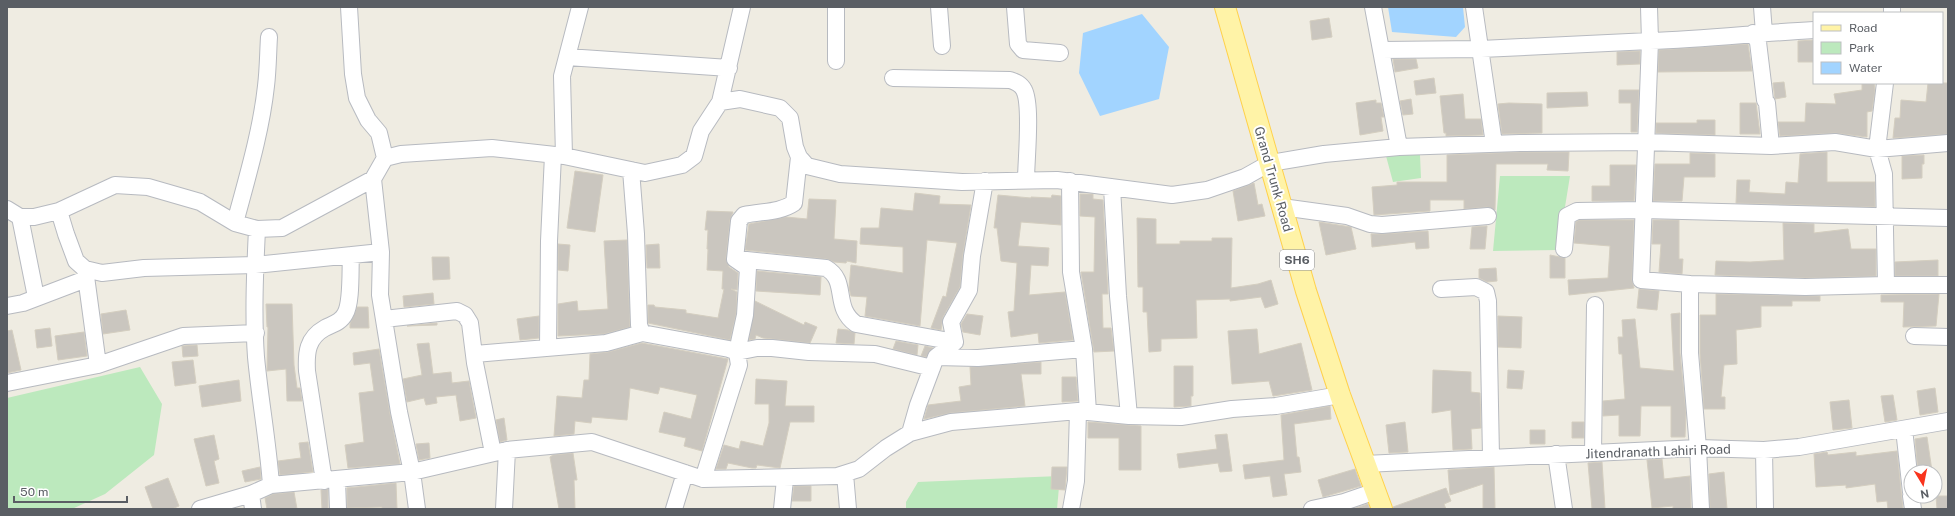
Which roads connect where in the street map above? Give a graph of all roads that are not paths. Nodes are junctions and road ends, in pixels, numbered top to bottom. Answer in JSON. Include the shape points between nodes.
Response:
{"nodes":[{"id":1,"x":349,"y":7,"type":"edge"},
{"id":2,"x":580,"y":7,"type":"edge"},
{"id":3,"x":742,"y":7,"type":"edge"},
{"id":4,"x":836,"y":7,"type":"edge"},
{"id":5,"x":939,"y":7,"type":"edge"},
{"id":6,"x":1015,"y":7,"type":"edge"},
{"id":7,"x":1225,"y":7,"type":"edge"},
{"id":8,"x":1372,"y":7,"type":"edge"},
{"id":9,"x":1474,"y":7,"type":"edge"},
{"id":10,"x":1649,"y":7,"type":"edge"},
{"id":11,"x":1762,"y":7,"type":"edge"},
{"id":12,"x":1813,"y":30,"type":"edge"},
{"id":13,"x":1758,"y":33,"type":"junction"},
{"id":14,"x":269,"y":37,"type":"dead end"},
{"id":15,"x":1650,"y":41,"type":"junction"},
{"id":16,"x":942,"y":46,"type":"dead end"},
{"id":17,"x":1481,"y":49,"type":"junction"},
{"id":18,"x":1381,"y":50,"type":"junction"},
{"id":19,"x":1060,"y":53,"type":"dead end"},
{"id":20,"x":567,"y":57,"type":"junction"},
{"id":21,"x":836,"y":61,"type":"dead end"},
{"id":22,"x":729,"y":68,"type":"junction"},
{"id":23,"x":893,"y":78,"type":"dead end"},
{"id":24,"x":1886,"y":84,"type":"edge"},
{"id":25,"x":720,"y":102,"type":"junction"},
{"id":26,"x":1646,"y":142,"type":"junction"},
{"id":27,"x":1948,"y":142,"type":"edge"},
{"id":28,"x":1494,"y":144,"type":"junction"},
{"id":29,"x":1771,"y":146,"type":"junction"},
{"id":30,"x":1399,"y":147,"type":"junction"},
{"id":31,"x":1877,"y":149,"type":"junction"},
{"id":32,"x":558,"y":156,"type":"junction"},
{"id":33,"x":799,"y":157,"type":"junction"},
{"id":34,"x":385,"y":158,"type":"junction"},
{"id":35,"x":1270,"y":163,"type":"junction"},
{"id":36,"x":631,"y":170,"type":"junction"},
{"id":37,"x":373,"y":179,"type":"junction"},
{"id":38,"x":1026,"y":180,"type":"junction"},
{"id":39,"x":985,"y":181,"type":"junction"},
{"id":40,"x":1070,"y":181,"type":"junction"},
{"id":41,"x":1112,"y":187,"type":"junction"},
{"id":42,"x":1282,"y":207,"type":"junction"},
{"id":43,"x":1644,"y":210,"type":"junction"},
{"id":44,"x":60,"y":212,"type":"junction"},
{"id":45,"x":14,"y":213,"type":"edge"},
{"id":46,"x":1488,"y":216,"type":"dead end"},
{"id":47,"x":1885,"y":217,"type":"junction"},
{"id":48,"x":1948,"y":218,"type":"edge"},
{"id":49,"x":235,"y":223,"type":"junction"},
{"id":50,"x":256,"y":229,"type":"junction"},
{"id":51,"x":1564,"y":249,"type":"dead end"},
{"id":52,"x":381,"y":252,"type":"junction"},
{"id":53,"x":351,"y":255,"type":"junction"},
{"id":54,"x":735,"y":259,"type":"junction"},
{"id":55,"x":255,"y":265,"type":"junction"},
{"id":56,"x":86,"y":274,"type":"junction"},
{"id":57,"x":1690,"y":284,"type":"junction"},
{"id":58,"x":1886,"y":285,"type":"junction"},
{"id":59,"x":1948,"y":285,"type":"edge"},
{"id":60,"x":1441,"y":289,"type":"dead end"},
{"id":61,"x":36,"y":297,"type":"junction"},
{"id":62,"x":1595,"y":305,"type":"dead end"},
{"id":63,"x":7,"y":306,"type":"edge"},
{"id":64,"x":384,"y":319,"type":"junction"},
{"id":65,"x":256,"y":333,"type":"junction"},
{"id":66,"x":642,"y":333,"type":"junction"},
{"id":67,"x":1914,"y":336,"type":"dead end"},
{"id":68,"x":1948,"y":336,"type":"edge"},
{"id":69,"x":955,"y":342,"type":"junction"},
{"id":70,"x":548,"y":347,"type":"junction"},
{"id":71,"x":1084,"y":349,"type":"junction"},
{"id":72,"x":737,"y":352,"type":"junction"},
{"id":73,"x":475,"y":354,"type":"junction"},
{"id":74,"x":934,"y":362,"type":"junction"},
{"id":75,"x":98,"y":365,"type":"junction"},
{"id":76,"x":7,"y":383,"type":"edge"},
{"id":77,"x":1340,"y":395,"type":"junction"},
{"id":78,"x":1083,"y":411,"type":"junction"},
{"id":79,"x":1129,"y":416,"type":"junction"},
{"id":80,"x":1947,"y":424,"type":"edge"},
{"id":81,"x":1904,"y":429,"type":"junction"},
{"id":82,"x":910,"y":433,"type":"junction"},
{"id":83,"x":1698,"y":448,"type":"junction"},
{"id":84,"x":1764,"y":450,"type":"junction"},
{"id":85,"x":500,"y":451,"type":"junction"},
{"id":86,"x":1593,"y":453,"type":"junction"},
{"id":87,"x":1556,"y":454,"type":"junction"},
{"id":88,"x":1491,"y":457,"type":"junction"},
{"id":89,"x":1365,"y":464,"type":"junction"},
{"id":90,"x":1908,"y":464,"type":"edge"},
{"id":91,"x":412,"y":472,"type":"junction"},
{"id":92,"x":685,"y":473,"type":"junction"},
{"id":93,"x":845,"y":474,"type":"junction"},
{"id":94,"x":784,"y":478,"type":"junction"},
{"id":95,"x":703,"y":479,"type":"junction"},
{"id":96,"x":331,"y":481,"type":"junction"},
{"id":97,"x":270,"y":485,"type":"junction"},
{"id":98,"x":1379,"y":500,"type":"edge"},
{"id":99,"x":252,"y":501,"type":"edge"},
{"id":100,"x":200,"y":509,"type":"edge"},
{"id":101,"x":338,"y":509,"type":"edge"},
{"id":102,"x":416,"y":509,"type":"edge"},
{"id":103,"x":504,"y":509,"type":"edge"},
{"id":104,"x":674,"y":509,"type":"edge"},
{"id":105,"x":782,"y":509,"type":"edge"},
{"id":106,"x":848,"y":509,"type":"edge"},
{"id":107,"x":1071,"y":509,"type":"edge"},
{"id":108,"x":1312,"y":509,"type":"edge"},
{"id":109,"x":1564,"y":509,"type":"edge"},
{"id":110,"x":1701,"y":509,"type":"edge"},
{"id":111,"x":1765,"y":509,"type":"edge"}],
"edges":[{"from":1,"to":34,"type":"street","via":[[357,98],[368,120],[379,133]]},
{"from":2,"to":20,"type":"street"},
{"from":3,"to":22,"type":"street"},
{"from":4,"to":21,"type":"street"},
{"from":5,"to":16,"type":"street"},
{"from":6,"to":19,"type":"street","via":[[1018,44],[1023,50]]},
{"from":7,"to":35,"type":"main road","name":"Grand Trunk Road","number":"SH6"},
{"from":8,"to":18,"type":"street"},
{"from":9,"to":17,"type":"street"},
{"from":10,"to":15,"type":"street"},
{"from":11,"to":13,"type":"street"},
{"from":12,"to":13,"type":"street"},
{"from":13,"to":15,"type":"street","via":[[1706,39]]},
{"from":13,"to":29,"type":"street"},
{"from":14,"to":49,"type":"street","via":[[263,109]]},
{"from":15,"to":17,"type":"street"},
{"from":15,"to":26,"type":"street"},
{"from":17,"to":18,"type":"street"},
{"from":17,"to":28,"type":"street"},
{"from":18,"to":30,"type":"street"},
{"from":20,"to":22,"type":"street"},
{"from":20,"to":32,"type":"street","via":[[562,76]]},
{"from":22,"to":25,"type":"street"},
{"from":23,"to":38,"type":"street","via":[[1010,80],[1019,84],[1025,91],[1027,106]]},
{"from":24,"to":31,"type":"street"},
{"from":25,"to":33,"type":"street","via":[[740,99],[780,108],[790,118]]},
{"from":25,"to":36,"type":"street","via":[[701,131],[694,156],[682,165],[645,173]]},
{"from":26,"to":28,"type":"street"},
{"from":26,"to":29,"type":"street"},
{"from":26,"to":43,"type":"street"},
{"from":27,"to":31,"type":"street"},
{"from":28,"to":30,"type":"street"},
{"from":29,"to":31,"type":"street","via":[[1835,142]]},
{"from":30,"to":35,"type":"street","via":[[1324,154]]},
{"from":31,"to":47,"type":"street","via":[[1884,174]]},
{"from":32,"to":34,"type":"street","via":[[492,148],[401,154]]},
{"from":32,"to":36,"type":"street"},
{"from":32,"to":70,"type":"street","via":[[549,241]]},
{"from":33,"to":39,"type":"street","via":[[807,166],[840,174],[962,182]]},
{"from":33,"to":54,"type":"street","via":[[794,203],[777,210],[744,215],[739,221]]},
{"from":34,"to":37,"type":"street"},
{"from":35,"to":41,"type":"street","via":[[1245,177],[1207,190],[1172,195]]},
{"from":35,"to":42,"type":"main road","name":"Grand Trunk Road","number":"SH6"},
{"from":36,"to":66,"type":"street","via":[[639,325]]},
{"from":37,"to":50,"type":"street","via":[[282,228]]},
{"from":37,"to":52,"type":"street"},
{"from":38,"to":39,"type":"street"},
{"from":38,"to":40,"type":"street"},
{"from":39,"to":69,"type":"street","via":[[969,290],[951,322]]},
{"from":40,"to":41,"type":"street"},
{"from":40,"to":71,"type":"street","via":[[1071,272]]},
{"from":41,"to":79,"type":"street","via":[[1118,296]]},
{"from":42,"to":46,"type":"street","via":[[1347,216],[1370,224],[1382,225]]},
{"from":42,"to":77,"type":"main road","name":"Grand Trunk Road","number":"SH6"},
{"from":43,"to":47,"type":"street"},
{"from":43,"to":51,"type":"street","via":[[1577,211],[1567,216]]},
{"from":43,"to":57,"type":"street","via":[[1642,280]]},
{"from":44,"to":45,"type":"street","via":[[34,217]]},
{"from":44,"to":49,"type":"street","via":[[115,185],[148,186],[200,202]]},
{"from":44,"to":56,"type":"street","via":[[76,260]]},
{"from":45,"to":61,"type":"street"},
{"from":47,"to":48,"type":"street"},
{"from":47,"to":58,"type":"street"},
{"from":49,"to":50,"type":"street"},
{"from":50,"to":55,"type":"street"},
{"from":52,"to":53,"type":"street"},
{"from":52,"to":64,"type":"street","via":[[380,295]]},
{"from":53,"to":55,"type":"street"},
{"from":53,"to":96,"type":"street","via":[[346,313],[339,321],[322,330],[309,344],[306,352],[307,371]]},
{"from":54,"to":69,"type":"street","via":[[826,268],[834,273],[839,282],[842,306],[848,319],[856,324]]},
{"from":54,"to":72,"type":"street","via":[[748,268],[745,315]]},
{"from":55,"to":56,"type":"street","via":[[144,268]]},
{"from":55,"to":65,"type":"street"},
{"from":56,"to":61,"type":"street"},
{"from":56,"to":75,"type":"street"},
{"from":57,"to":58,"type":"street","via":[[1805,287]]},
{"from":57,"to":83,"type":"street","via":[[1690,353]]},
{"from":58,"to":59,"type":"street"},
{"from":60,"to":88,"type":"street","via":[[1476,287],[1486,292]]},
{"from":61,"to":63,"type":"street"},
{"from":62,"to":86,"type":"street"},
{"from":64,"to":73,"type":"street","via":[[457,311],[466,315],[470,323]]},
{"from":64,"to":91,"type":"street"},
{"from":65,"to":75,"type":"street","via":[[183,336]]},
{"from":65,"to":97,"type":"street","via":[[256,357],[268,444]]},
{"from":66,"to":70,"type":"street","via":[[606,343]]},
{"from":66,"to":72,"type":"street","via":[[729,348]]},
{"from":67,"to":68,"type":"street"},
{"from":69,"to":74,"type":"street"},
{"from":70,"to":73,"type":"street"},
{"from":71,"to":74,"type":"street"},
{"from":71,"to":78,"type":"street"},
{"from":72,"to":74,"type":"street","via":[[772,348],[875,354]]},
{"from":72,"to":95,"type":"street","via":[[739,365]]},
{"from":73,"to":85,"type":"street"},
{"from":74,"to":82,"type":"street"},
{"from":75,"to":76,"type":"street"},
{"from":77,"to":79,"type":"street","via":[[1276,406],[1232,409],[1181,417]]},
{"from":77,"to":89,"type":"main road","name":"Grand Trunk Road","number":"SH6"},
{"from":78,"to":79,"type":"street"},
{"from":78,"to":82,"type":"street","via":[[951,422]]},
{"from":78,"to":107,"type":"street"},
{"from":80,"to":81,"type":"street","name":"Jitendranath Lahiri Road"},
{"from":81,"to":84,"type":"street","name":"Jitendranath Lahiri Road","via":[[1799,447]]},
{"from":81,"to":90,"type":"street"},
{"from":82,"to":93,"type":"street","via":[[859,469]]},
{"from":83,"to":84,"type":"street","name":"Jitendranath Lahiri Road"},
{"from":83,"to":86,"type":"street","name":"Jitendranath Lahiri Road"},
{"from":83,"to":110,"type":"street"},
{"from":84,"to":111,"type":"street"},
{"from":85,"to":91,"type":"street"},
{"from":85,"to":92,"type":"street","via":[[592,442]]},
{"from":85,"to":103,"type":"street"},
{"from":86,"to":87,"type":"street","name":"Jitendranath Lahiri Road"},
{"from":87,"to":88,"type":"street","name":"Jitendranath Lahiri Road"},
{"from":87,"to":109,"type":"street"},
{"from":88,"to":89,"type":"street","name":"Jitendranath Lahiri Road"},
{"from":89,"to":98,"type":"main road","name":"Grand Trunk Road","number":"SH6"},
{"from":91,"to":96,"type":"street"},
{"from":91,"to":102,"type":"street"},
{"from":92,"to":95,"type":"street"},
{"from":92,"to":104,"type":"street"},
{"from":93,"to":94,"type":"street"},
{"from":93,"to":106,"type":"street"},
{"from":94,"to":95,"type":"street"},
{"from":94,"to":105,"type":"street"},
{"from":96,"to":97,"type":"street"},
{"from":96,"to":101,"type":"street"},
{"from":97,"to":99,"type":"street"},
{"from":98,"to":108,"type":"street","via":[[1344,502]]},
{"from":99,"to":100,"type":"street"}]}
